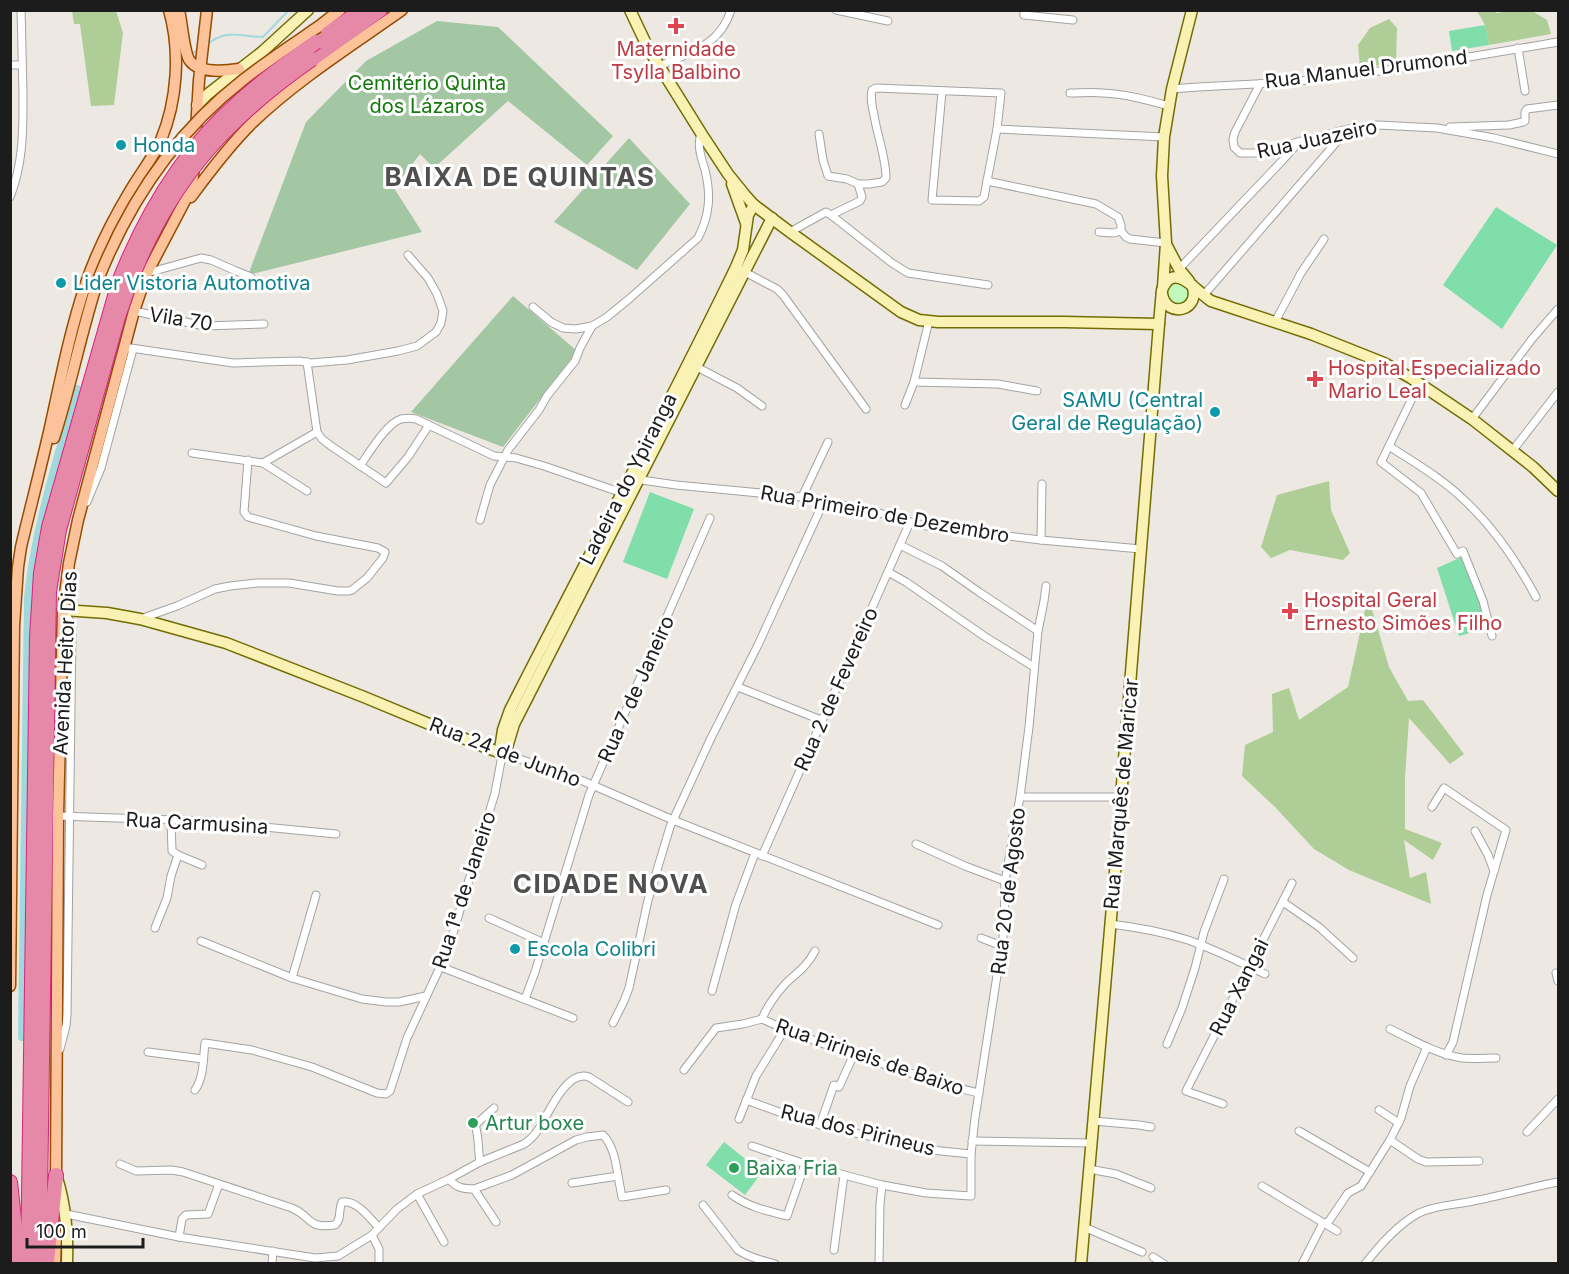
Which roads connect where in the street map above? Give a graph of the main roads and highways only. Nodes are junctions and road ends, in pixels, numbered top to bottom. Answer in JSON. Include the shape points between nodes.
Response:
{"nodes":[{"id":1,"x":169,"y":10,"type":"edge"},
{"id":2,"x":179,"y":10,"type":"edge"},
{"id":3,"x":207,"y":10,"type":"edge"},
{"id":4,"x":308,"y":10,"type":"edge"},
{"id":5,"x":340,"y":10,"type":"edge"},
{"id":6,"x":362,"y":10,"type":"edge"},
{"id":7,"x":380,"y":10,"type":"edge"},
{"id":8,"x":402,"y":10,"type":"edge"},
{"id":9,"x":630,"y":10,"type":"edge"},
{"id":10,"x":1192,"y":10,"type":"edge"},
{"id":11,"x":200,"y":68,"type":"junction"},
{"id":12,"x":239,"y":69,"type":"junction"},
{"id":13,"x":197,"y":105,"type":"junction"},
{"id":14,"x":150,"y":160,"type":"junction"},
{"id":15,"x":194,"y":160,"type":"junction"},
{"id":16,"x":728,"y":174,"type":"junction"},
{"id":17,"x":754,"y":205,"type":"junction"},
{"id":18,"x":178,"y":215,"type":"junction"},
{"id":19,"x":772,"y":218,"type":"junction"},
{"id":20,"x":746,"y":224,"type":"junction"},
{"id":21,"x":1162,"y":242,"type":"junction"},
{"id":22,"x":740,"y":269,"type":"junction"},
{"id":23,"x":124,"y":283,"type":"junction"},
{"id":24,"x":1191,"y":284,"type":"junction"},
{"id":25,"x":1162,"y":292,"type":"junction"},
{"id":26,"x":1207,"y":299,"type":"junction"},
{"id":27,"x":1181,"y":309,"type":"junction"},
{"id":28,"x":1159,"y":324,"type":"junction"},
{"id":29,"x":36,"y":489,"type":"junction"},
{"id":30,"x":1558,"y":491,"type":"edge"},
{"id":31,"x":63,"y":610,"type":"junction"},
{"id":32,"x":12,"y":632,"type":"edge"},
{"id":33,"x":502,"y":756,"type":"joint"},
{"id":34,"x":12,"y":758,"type":"edge"},
{"id":35,"x":10,"y":986,"type":"edge"},
{"id":36,"x":56,"y":1174,"type":"junction"},
{"id":37,"x":10,"y":1182,"type":"edge"},
{"id":38,"x":38,"y":1236,"type":"junction"},
{"id":39,"x":19,"y":1263,"type":"edge"},
{"id":40,"x":28,"y":1263,"type":"edge"},
{"id":41,"x":39,"y":1263,"type":"edge"},
{"id":42,"x":47,"y":1263,"type":"edge"},
{"id":43,"x":55,"y":1263,"type":"edge"},
{"id":44,"x":67,"y":1263,"type":"edge"},
{"id":45,"x":1081,"y":1263,"type":"edge"}],
"edges":[{"from":1,"to":14,"type":"main road","via":[[175,47],[175,85],[165,129]]},
{"from":2,"to":11,"type":"main road","via":[[188,60]]},
{"from":3,"to":11,"type":"main road","name":"Avenida Heitor Dias"},
{"from":4,"to":12,"type":"main road"},
{"from":5,"to":29,"type":"main road","bridge":true,"via":[[243,80],[206,112],[148,180],[110,248],[98,280]]},
{"from":6,"to":23,"type":"highway","bridge":true,"via":[[265,79],[191,151],[149,214],[131,250]]},
{"from":7,"to":23,"type":"highway","bridge":true,"via":[[271,88],[200,158],[163,212]]},
{"from":8,"to":18,"type":"main road","via":[[293,88],[252,124],[218,161]]},
{"from":9,"to":16,"type":"main road","via":[[659,66]]},
{"from":10,"to":21,"type":"main road","via":[[1164,137]]},
{"from":11,"to":12,"type":"main road"},
{"from":11,"to":13,"type":"main road","name":"Avenida Heitor Dias"},
{"from":12,"to":13,"type":"main road"},
{"from":13,"to":15,"type":"main road","name":"Avenida Heitor Dias"},
{"from":14,"to":15,"type":"main road","via":[[177,148]]},
{"from":14,"to":29,"type":"main road","via":[[104,238],[88,279],[69,340]]},
{"from":15,"to":18,"type":"main road","name":"Avenida Heitor Dias","via":[[192,184]]},
{"from":16,"to":17,"type":"main road"},
{"from":16,"to":20,"type":"main road"},
{"from":17,"to":19,"type":"main road"},
{"from":17,"to":20,"type":"main road","name":"Ladeira do Ypiranga"},
{"from":18,"to":31,"type":"main road","name":"Avenida Heitor Dias","via":[[147,273],[134,311],[128,348],[78,520]]},
{"from":19,"to":22,"type":"main road","name":"Ladeira do Ypiranga"},
{"from":19,"to":28,"type":"main road","via":[[901,312],[919,320]]},
{"from":20,"to":22,"type":"main road","name":"Ladeira do Ypiranga"},
{"from":21,"to":24,"type":"main road"},
{"from":21,"to":25,"type":"main road","name":"Rua Marquês de Maricar"},
{"from":22,"to":33,"type":"main road","name":"Ladeira do Ypiranga","via":[[626,495],[575,581],[510,722]]},
{"from":23,"to":38,"type":"highway","via":[[59,530],[49,592]]},
{"from":24,"to":25,"type":"main road","via":[[1176,277],[1167,282]]},
{"from":24,"to":26,"type":"main road"},
{"from":24,"to":27,"type":"main road","via":[[1193,299]]},
{"from":25,"to":27,"type":"main road","via":[[1167,306]]},
{"from":25,"to":28,"type":"main road","name":"Rua Marquês de Maricar"},
{"from":26,"to":27,"type":"main road"},
{"from":26,"to":30,"type":"main road","via":[[1384,363],[1472,419],[1546,477]]},
{"from":27,"to":28,"type":"main road"},
{"from":28,"to":45,"type":"main road","name":"Rua Marquês de Maricar"},
{"from":29,"to":32,"type":"main road","via":[[21,547]]},
{"from":31,"to":33,"type":"main road","name":"Rua 24 de Junho","via":[[140,619],[226,644]]},
{"from":31,"to":36,"type":"main road","name":"Avenida Heitor Dias","via":[[64,817]]},
{"from":32,"to":34,"type":"main road"},
{"from":34,"to":35,"type":"main road"},
{"from":36,"to":38,"type":"highway"},
{"from":36,"to":44,"type":"main road","name":"Avenida Heitor Dias","via":[[66,1214]]},
{"from":37,"to":38,"type":"highway"},
{"from":38,"to":39,"type":"highway"},
{"from":38,"to":40,"type":"highway"},
{"from":38,"to":41,"type":"highway"},
{"from":38,"to":42,"type":"highway"},
{"from":38,"to":43,"type":"main road"}]}
